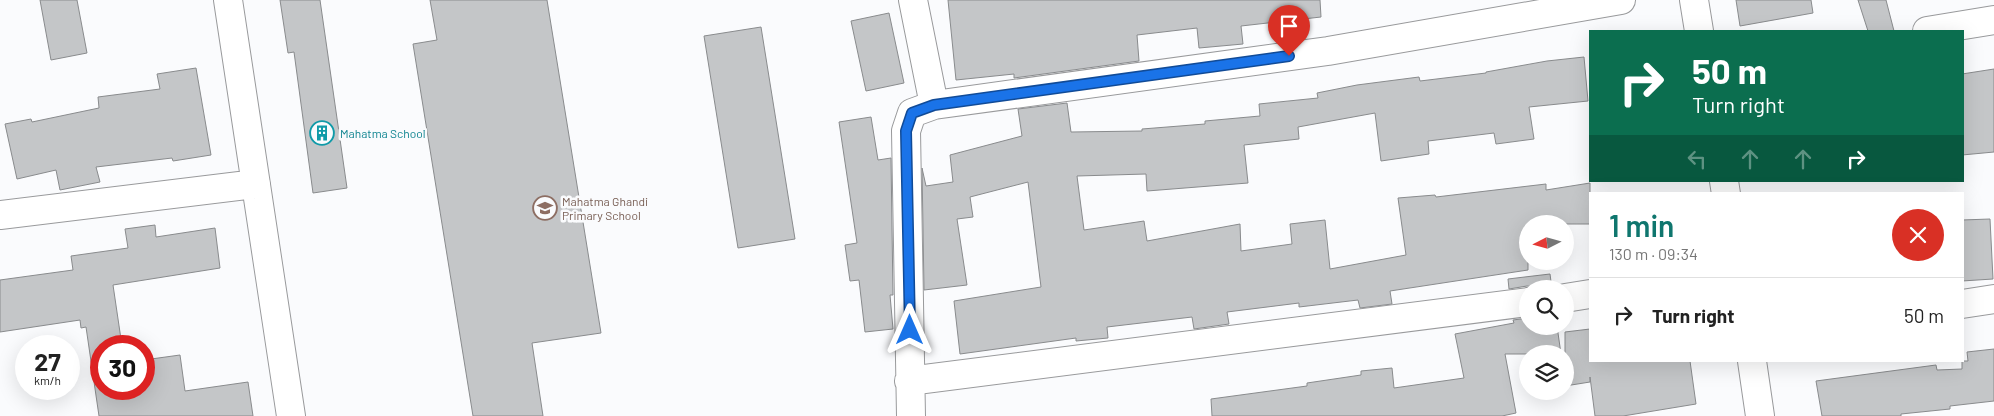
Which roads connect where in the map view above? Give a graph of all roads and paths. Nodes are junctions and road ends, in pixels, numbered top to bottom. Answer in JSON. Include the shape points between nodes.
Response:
{"nodes":[{"id":1,"x":228,"y":0,"type":"edge"},
{"id":2,"x":914,"y":0,"type":"edge"},
{"id":3,"x":1621,"y":0,"type":"edge"},
{"id":4,"x":1694,"y":0,"type":"edge"},
{"id":5,"x":1994,"y":20,"type":"edge"},
{"id":6,"x":1699,"y":30,"type":"edge"},
{"id":7,"x":1934,"y":30,"type":"edge"},
{"id":8,"x":934,"y":105,"type":"junction"},
{"id":9,"x":256,"y":184,"type":"junction"},
{"id":10,"x":0,"y":215,"type":"edge"},
{"id":11,"x":1589,"y":294,"type":"edge"},
{"id":12,"x":1574,"y":297,"type":"edge"},
{"id":13,"x":1994,"y":299,"type":"edge"},
{"id":14,"x":1519,"y":303,"type":"edge"},
{"id":15,"x":1964,"y":304,"type":"edge"},
{"id":16,"x":1752,"y":362,"type":"edge"},
{"id":17,"x":909,"y":381,"type":"junction"},
{"id":18,"x":291,"y":416,"type":"edge"},
{"id":19,"x":911,"y":416,"type":"edge"},
{"id":20,"x":1760,"y":416,"type":"edge"}],
"edges":[{"from":1,"to":9,"type":"street"},
{"from":2,"to":8,"type":"street"},
{"from":3,"to":8,"type":"street","via":[[1328,51]]},
{"from":4,"to":6,"type":"street"},
{"from":5,"to":7,"type":"street"},
{"from":8,"to":17,"type":"street","via":[[912,113],[906,131]]},
{"from":9,"to":10,"type":"street"},
{"from":9,"to":18,"type":"street"},
{"from":11,"to":12,"type":"street"},
{"from":13,"to":15,"type":"street"},
{"from":14,"to":17,"type":"street"},
{"from":16,"to":20,"type":"street"},
{"from":17,"to":19,"type":"street"}]}
